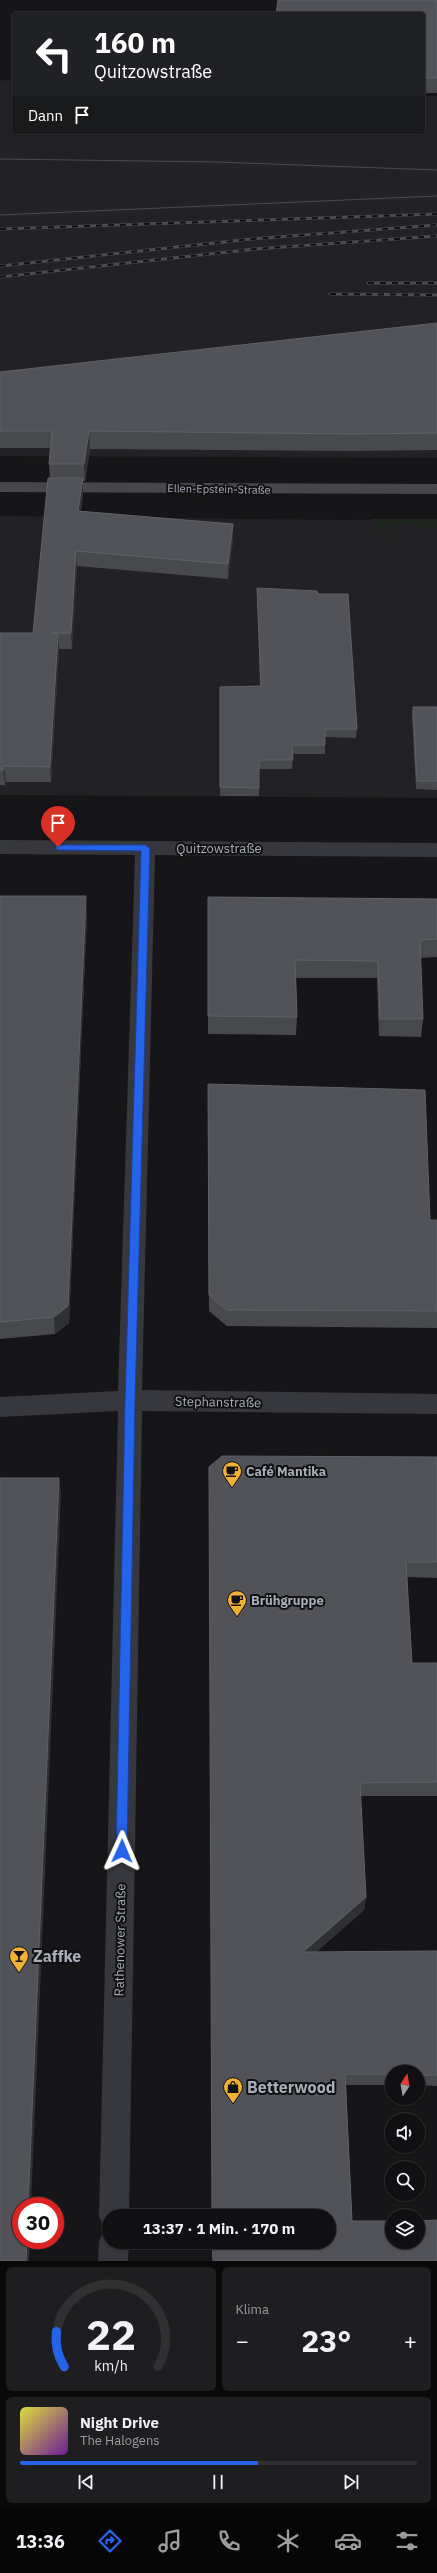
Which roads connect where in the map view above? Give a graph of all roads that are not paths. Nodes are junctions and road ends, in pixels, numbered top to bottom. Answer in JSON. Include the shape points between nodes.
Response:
{"nodes":[{"id":1,"x":0,"y":487,"type":"edge"},
{"id":2,"x":437,"y":489,"type":"edge"},
{"id":3,"x":0,"y":847,"type":"edge"},
{"id":4,"x":145,"y":848,"type":"junction"},
{"id":5,"x":437,"y":850,"type":"edge"},
{"id":6,"x":130,"y":1401,"type":"junction"},
{"id":7,"x":437,"y":1404,"type":"edge"},
{"id":8,"x":0,"y":1407,"type":"edge"},
{"id":9,"x":114,"y":2209,"type":"edge"},
{"id":10,"x":114,"y":2249,"type":"edge"},
{"id":11,"x":113,"y":2261,"type":"edge"}],
"edges":[{"from":1,"to":2,"type":"main road","name":"Ellen-Epstein-Straße"},
{"from":3,"to":4,"type":"street","name":"Quitzowstraße"},
{"from":4,"to":5,"type":"street","name":"Quitzowstraße"},
{"from":4,"to":6,"type":"street","name":"Rathenower Straße"},
{"from":6,"to":7,"type":"street","name":"Stephanstraße"},
{"from":6,"to":8,"type":"street","name":"Stephanstraße","via":[[52,1402]]},
{"from":6,"to":9,"type":"street","name":"Rathenower Straße"},
{"from":10,"to":11,"type":"street"}]}
